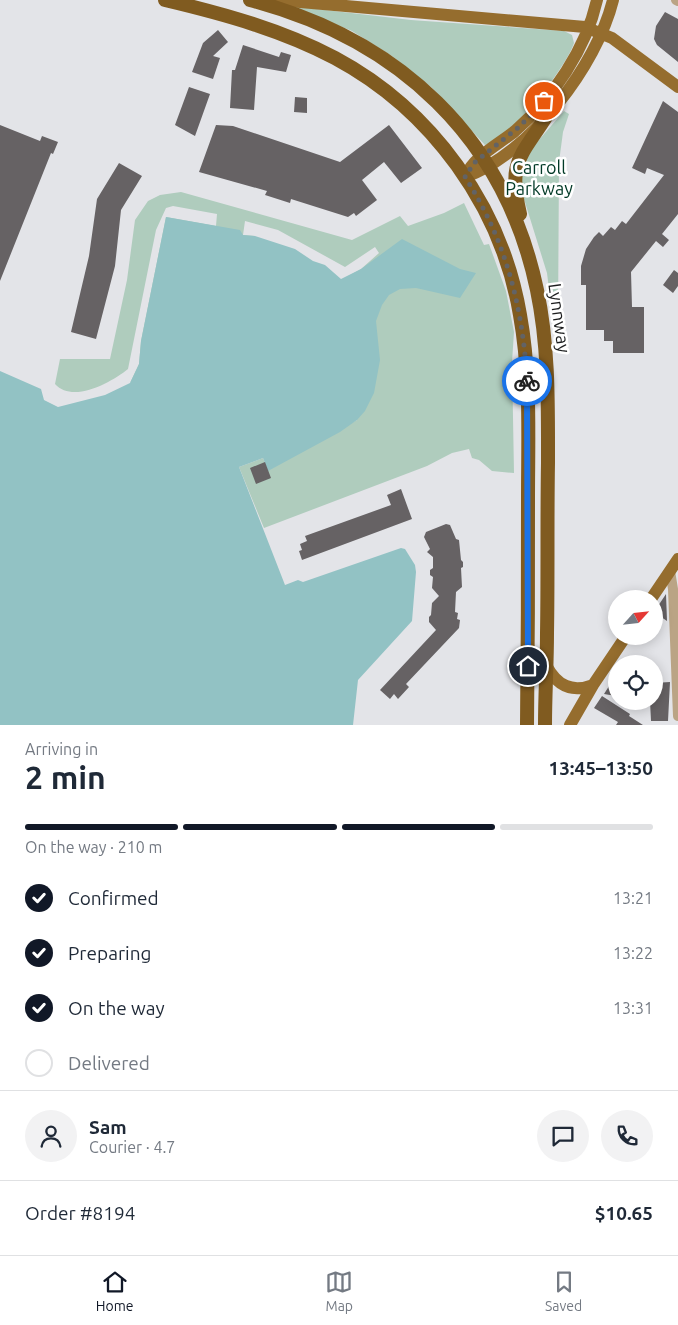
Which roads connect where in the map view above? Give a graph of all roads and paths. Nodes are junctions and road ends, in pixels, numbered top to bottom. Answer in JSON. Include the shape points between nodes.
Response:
{"nodes":[{"id":1,"x":165,"y":0,"type":"edge"},
{"id":2,"x":597,"y":0,"type":"edge"},
{"id":3,"x":613,"y":0,"type":"edge"},
{"id":4,"x":259,"y":1,"type":"edge"},
{"id":5,"x":589,"y":28,"type":"junction"},
{"id":6,"x":602,"y":32,"type":"junction"},
{"id":7,"x":584,"y":51,"type":"junction"},
{"id":8,"x":678,"y":87,"type":"edge"},
{"id":9,"x":546,"y":117,"type":"junction"},
{"id":10,"x":490,"y":157,"type":"junction"},
{"id":11,"x":465,"y":177,"type":"junction"},
{"id":12,"x":531,"y":266,"type":"junction"},
{"id":13,"x":678,"y":559,"type":"edge"},
{"id":14,"x":670,"y":571,"type":"junction"},
{"id":15,"x":657,"y":590,"type":"edge"},
{"id":16,"x":620,"y":645,"type":"edge"},
{"id":17,"x":546,"y":666,"type":"junction"},
{"id":18,"x":593,"y":684,"type":"junction"},
{"id":19,"x":678,"y":716,"type":"edge"},
{"id":20,"x":527,"y":725,"type":"edge"},
{"id":21,"x":545,"y":725,"type":"edge"},
{"id":22,"x":570,"y":725,"type":"edge"}],
"edges":[{"from":1,"to":11,"type":"highway","via":[[272,31],[309,45],[349,66],[415,116]]},
{"from":2,"to":5,"type":"main road"},
{"from":3,"to":6,"type":"main road"},
{"from":4,"to":5,"type":"main road"},
{"from":4,"to":10,"type":"highway","name":"Lynnway","via":[[332,28],[388,61],[439,104]]},
{"from":5,"to":6,"type":"main road"},
{"from":5,"to":7,"type":"main road"},
{"from":6,"to":7,"type":"main road"},
{"from":6,"to":8,"type":"main road"},
{"from":7,"to":9,"type":"main road","via":[[570,85]]},
{"from":7,"to":10,"type":"main road","via":[[540,106]]},
{"from":9,"to":10,"type":"main road"},
{"from":9,"to":12,"type":"highway","via":[[514,173],[514,188]]},
{"from":10,"to":11,"type":"main road"},
{"from":10,"to":12,"type":"highway","name":"Lynnway"},
{"from":11,"to":20,"type":"highway","via":[[489,218],[505,257],[525,346],[528,414]]},
{"from":12,"to":17,"type":"highway","name":"Lynnway","via":[[544,333],[548,383]]},
{"from":13,"to":14,"type":"main road"},
{"from":14,"to":15,"type":"main road"},
{"from":14,"to":19,"type":"street"},
{"from":16,"to":18,"type":"main road"},
{"from":17,"to":18,"type":"main road","via":[[556,680],[570,688]]},
{"from":17,"to":21,"type":"highway","name":"Lynnway"},
{"from":18,"to":22,"type":"main road"}]}
